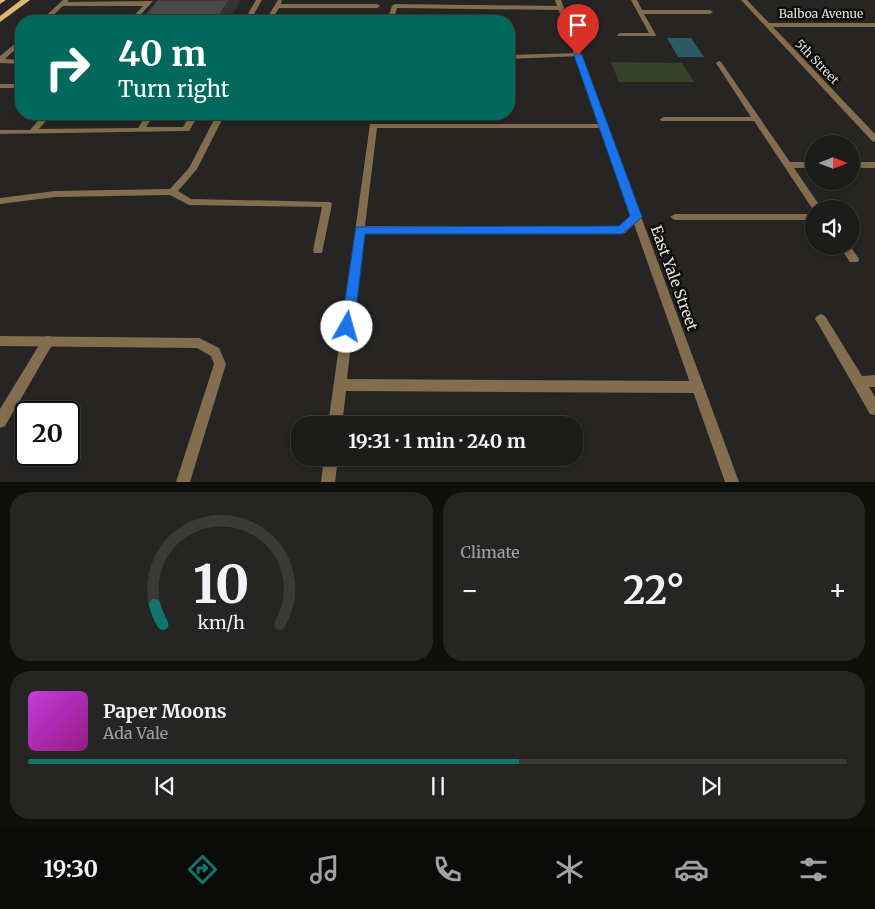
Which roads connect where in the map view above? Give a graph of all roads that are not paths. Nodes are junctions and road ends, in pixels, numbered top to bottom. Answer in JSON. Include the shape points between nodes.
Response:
{"nodes":[{"id":1,"x":26,"y":0,"type":"edge"},
{"id":2,"x":259,"y":0,"type":"edge"},
{"id":3,"x":634,"y":0,"type":"edge"},
{"id":4,"x":744,"y":0,"type":"edge"},
{"id":5,"x":64,"y":2,"type":"edge"},
{"id":6,"x":149,"y":2,"type":"edge"},
{"id":7,"x":278,"y":3,"type":"edge"},
{"id":8,"x":395,"y":3,"type":"edge"},
{"id":9,"x":559,"y":4,"type":"edge"},
{"id":10,"x":377,"y":6,"type":"dead end"},
{"id":11,"x":640,"y":12,"type":"junction"},
{"id":12,"x":710,"y":12,"type":"dead end"},
{"id":13,"x":50,"y":15,"type":"edge"},
{"id":14,"x":137,"y":15,"type":"edge"},
{"id":15,"x":250,"y":15,"type":"edge"},
{"id":16,"x":271,"y":15,"type":"edge"},
{"id":17,"x":0,"y":20,"type":"edge"},
{"id":18,"x":767,"y":25,"type":"junction"},
{"id":19,"x":875,"y":25,"type":"edge"},
{"id":20,"x":620,"y":35,"type":"dead end"},
{"id":21,"x":15,"y":47,"type":"edge"},
{"id":22,"x":578,"y":55,"type":"junction"},
{"id":23,"x":515,"y":57,"type":"edge"},
{"id":24,"x":0,"y":61,"type":"edge"},
{"id":25,"x":15,"y":62,"type":"edge"},
{"id":26,"x":719,"y":63,"type":"dead end"},
{"id":27,"x":0,"y":86,"type":"edge"},
{"id":28,"x":15,"y":86,"type":"edge"},
{"id":29,"x":664,"y":119,"type":"dead end"},
{"id":30,"x":756,"y":119,"type":"junction"},
{"id":31,"x":43,"y":120,"type":"edge"},
{"id":32,"x":148,"y":120,"type":"edge"},
{"id":33,"x":191,"y":120,"type":"edge"},
{"id":34,"x":218,"y":120,"type":"edge"},
{"id":35,"x":604,"y":126,"type":"junction"},
{"id":36,"x":141,"y":129,"type":"junction"},
{"id":37,"x":0,"y":132,"type":"edge"},
{"id":38,"x":32,"y":132,"type":"junction"},
{"id":39,"x":875,"y":139,"type":"edge"},
{"id":40,"x":787,"y":165,"type":"junction"},
{"id":41,"x":805,"y":165,"type":"edge"},
{"id":42,"x":860,"y":165,"type":"edge"},
{"id":43,"x":875,"y":165,"type":"edge"},
{"id":44,"x":172,"y":192,"type":"junction"},
{"id":45,"x":811,"y":200,"type":"edge"},
{"id":46,"x":0,"y":201,"type":"edge"},
{"id":47,"x":636,"y":217,"type":"junction"},
{"id":48,"x":675,"y":217,"type":"dead end"},
{"id":49,"x":805,"y":217,"type":"edge"},
{"id":50,"x":360,"y":230,"type":"junction"},
{"id":51,"x":318,"y":250,"type":"dead end"},
{"id":52,"x":851,"y":255,"type":"edge"},
{"id":53,"x":854,"y":259,"type":"dead end"},
{"id":54,"x":821,"y":319,"type":"dead end"},
{"id":55,"x":0,"y":341,"type":"edge"},
{"id":56,"x":48,"y":341,"type":"junction"},
{"id":57,"x":875,"y":381,"type":"edge"},
{"id":58,"x":860,"y":382,"type":"junction"},
{"id":59,"x":340,"y":385,"type":"junction"},
{"id":60,"x":698,"y":387,"type":"junction"},
{"id":61,"x":875,"y":409,"type":"edge"},
{"id":62,"x":336,"y":416,"type":"edge"},
{"id":63,"x":0,"y":421,"type":"edge"},
{"id":64,"x":330,"y":466,"type":"edge"},
{"id":65,"x":183,"y":482,"type":"edge"},
{"id":66,"x":328,"y":482,"type":"edge"},
{"id":67,"x":732,"y":482,"type":"edge"}],
"edges":[{"from":1,"to":17,"type":"main road"},
{"from":2,"to":15,"type":"street"},
{"from":3,"to":11,"type":"street"},
{"from":4,"to":18,"type":"street","name":"5th Street"},
{"from":5,"to":6,"type":"street"},
{"from":5,"to":13,"type":"street"},
{"from":6,"to":14,"type":"street"},
{"from":7,"to":10,"type":"street"},
{"from":7,"to":16,"type":"street"},
{"from":8,"to":9,"type":"street"},
{"from":9,"to":22,"type":"street","name":"East Yale Street"},
{"from":11,"to":12,"type":"street"},
{"from":11,"to":20,"type":"street","via":[[653,35]]},
{"from":18,"to":19,"type":"street","name":"Balboa Avenue"},
{"from":18,"to":39,"type":"street","name":"5th Street"},
{"from":21,"to":24,"type":"street"},
{"from":22,"to":23,"type":"street"},
{"from":22,"to":35,"type":"street","name":"East Yale Street"},
{"from":24,"to":25,"type":"street"},
{"from":26,"to":30,"type":"street"},
{"from":27,"to":28,"type":"street"},
{"from":29,"to":30,"type":"street"},
{"from":30,"to":40,"type":"street"},
{"from":31,"to":38,"type":"street"},
{"from":32,"to":36,"type":"street"},
{"from":33,"to":36,"type":"street","via":[[186,129]]},
{"from":34,"to":44,"type":"street","via":[[194,169]]},
{"from":35,"to":47,"type":"street","name":"East Yale Street"},
{"from":35,"to":50,"type":"street","via":[[372,126]]},
{"from":36,"to":38,"type":"street"},
{"from":37,"to":38,"type":"street"},
{"from":40,"to":41,"type":"street"},
{"from":40,"to":45,"type":"street"},
{"from":42,"to":43,"type":"street"},
{"from":44,"to":46,"type":"street","via":[[55,194]]},
{"from":44,"to":51,"type":"street","via":[[189,202],[327,204]]},
{"from":47,"to":50,"type":"street","via":[[622,230]]},
{"from":47,"to":60,"type":"street","name":"East Yale Street"},
{"from":48,"to":49,"type":"street"},
{"from":50,"to":59,"type":"street"},
{"from":52,"to":53,"type":"street"},
{"from":54,"to":58,"type":"street"},
{"from":55,"to":56,"type":"street"},
{"from":56,"to":63,"type":"street"},
{"from":56,"to":65,"type":"street","via":[[199,343],[216,352],[220,364]]},
{"from":57,"to":58,"type":"street"},
{"from":58,"to":61,"type":"street"},
{"from":59,"to":60,"type":"street"},
{"from":59,"to":62,"type":"street"},
{"from":60,"to":67,"type":"street","name":"East Yale Street"},
{"from":64,"to":66,"type":"street"}]}
